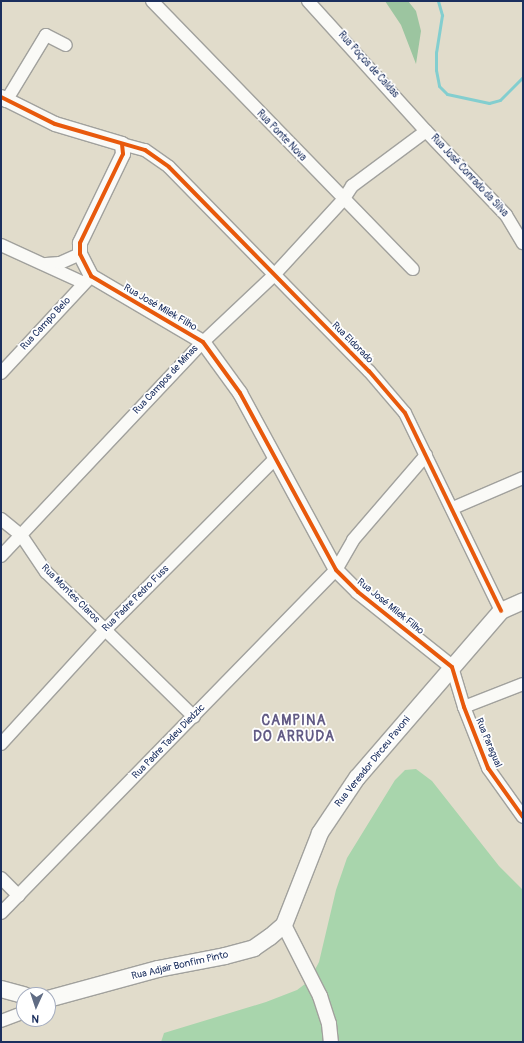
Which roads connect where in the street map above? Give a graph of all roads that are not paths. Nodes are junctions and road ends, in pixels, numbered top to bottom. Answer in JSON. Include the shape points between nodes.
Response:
{"nodes":[{"id":1,"x":152,"y":1,"type":"edge"},
{"id":2,"x":308,"y":1,"type":"edge"},
{"id":3,"x":66,"y":45,"type":"dead end"},
{"id":4,"x":4,"y":99,"type":"edge"},
{"id":5,"x":426,"y":131,"type":"junction"},
{"id":6,"x":122,"y":144,"type":"junction"},
{"id":7,"x":344,"y":200,"type":"junction"},
{"id":8,"x":523,"y":243,"type":"edge"},
{"id":9,"x":1,"y":245,"type":"edge"},
{"id":10,"x":80,"y":254,"type":"junction"},
{"id":11,"x":45,"y":264,"type":"junction"},
{"id":12,"x":413,"y":270,"type":"dead end"},
{"id":13,"x":274,"y":275,"type":"junction"},
{"id":14,"x":88,"y":279,"type":"junction"},
{"id":15,"x":202,"y":342,"type":"junction"},
{"id":16,"x":1,"y":373,"type":"edge"},
{"id":17,"x":426,"y":455,"type":"junction"},
{"id":18,"x":275,"y":459,"type":"junction"},
{"id":19,"x":523,"y":478,"type":"edge"},
{"id":20,"x":453,"y":508,"type":"junction"},
{"id":21,"x":1,"y":519,"type":"edge"},
{"id":22,"x":21,"y":535,"type":"junction"},
{"id":23,"x":1,"y":556,"type":"edge"},
{"id":24,"x":336,"y":570,"type":"junction"},
{"id":25,"x":523,"y":600,"type":"edge"},
{"id":26,"x":501,"y":611,"type":"junction"},
{"id":27,"x":105,"y":630,"type":"junction"},
{"id":28,"x":452,"y":667,"type":"junction"},
{"id":29,"x":523,"y":684,"type":"edge"},
{"id":30,"x":464,"y":707,"type":"junction"},
{"id":31,"x":194,"y":717,"type":"junction"},
{"id":32,"x":1,"y":744,"type":"edge"},
{"id":33,"x":519,"y":806,"type":"edge"},
{"id":34,"x":523,"y":817,"type":"edge"},
{"id":35,"x":1,"y":878,"type":"edge"},
{"id":36,"x":18,"y":896,"type":"junction"},
{"id":37,"x":1,"y":913,"type":"edge"},
{"id":38,"x":284,"y":925,"type":"junction"},
{"id":39,"x":1,"y":989,"type":"edge"},
{"id":40,"x":16,"y":993,"type":"edge"},
{"id":41,"x":56,"y":998,"type":"edge"},
{"id":42,"x":16,"y":1015,"type":"edge"},
{"id":43,"x":1,"y":1021,"type":"edge"},
{"id":44,"x":331,"y":1042,"type":"edge"}],
"edges":[{"from":1,"to":7,"type":"street","name":"Rua Ponte Nova"},
{"from":2,"to":5,"type":"street","name":"Rua Poços de Caldas"},
{"from":3,"to":4,"type":"street","via":[[46,36]]},
{"from":4,"to":6,"type":"street","via":[[55,124]]},
{"from":5,"to":7,"type":"street","name":"Rua Campos de Minas","via":[[352,186]]},
{"from":5,"to":8,"type":"street","name":"Rua José Conrado da Silva","via":[[506,215]]},
{"from":6,"to":10,"type":"street","via":[[123,154],[80,243]]},
{"from":6,"to":13,"type":"street","name":"Rua Eldorado","via":[[145,150],[168,167]]},
{"from":7,"to":12,"type":"street","name":"Rua Ponte Nova"},
{"from":7,"to":13,"type":"street","name":"Rua Campos de Minas"},
{"from":9,"to":11,"type":"street"},
{"from":10,"to":11,"type":"street","via":[[60,263]]},
{"from":10,"to":14,"type":"street"},
{"from":11,"to":14,"type":"street"},
{"from":13,"to":15,"type":"street","name":"Rua Campos de Minas"},
{"from":13,"to":17,"type":"street","name":"Rua Eldorado","via":[[369,371],[405,413]]},
{"from":14,"to":15,"type":"street","name":"Rua José Milek Filho"},
{"from":14,"to":16,"type":"street","name":"Rua Campo Belo"},
{"from":15,"to":18,"type":"street","name":"Rua José Milek Filho","via":[[240,393]]},
{"from":15,"to":22,"type":"street","name":"Rua Campos de Minas"},
{"from":17,"to":20,"type":"street","name":"Rua Eldorado"},
{"from":17,"to":24,"type":"street","name":"Rua Padre Tadeu Diedzic","via":[[353,540]]},
{"from":18,"to":24,"type":"street","name":"Rua José Milek Filho"},
{"from":18,"to":27,"type":"street","name":"Rua Padre Pedro Fuss"},
{"from":19,"to":20,"type":"street"},
{"from":20,"to":26,"type":"street","name":"Rua Eldorado"},
{"from":21,"to":22,"type":"street","name":"Rua Montes Claros"},
{"from":22,"to":23,"type":"street","name":"Rua Campos de Minas"},
{"from":22,"to":27,"type":"street","name":"Rua Montes Claros","via":[[46,572]]},
{"from":24,"to":28,"type":"street","name":"Rua José Milek Filho","via":[[358,592]]},
{"from":24,"to":31,"type":"street","name":"Rua Padre Tadeu Diedzic"},
{"from":25,"to":26,"type":"main road"},
{"from":26,"to":28,"type":"main road"},
{"from":27,"to":31,"type":"street","name":"Rua Montes Claros"},
{"from":27,"to":32,"type":"street","name":"Rua Padre Pedro Fuss"},
{"from":28,"to":30,"type":"street","name":"Rua Paragual"},
{"from":28,"to":38,"type":"main road","name":"Rua Vereador Dirceu Pavoni","via":[[333,811],[320,834]]},
{"from":29,"to":30,"type":"street"},
{"from":30,"to":33,"type":"street","name":"Rua Paragual","via":[[488,768]]},
{"from":31,"to":36,"type":"street","name":"Rua Padre Tadeu Diedzic"},
{"from":33,"to":34,"type":"street","name":"Rua Paragual"},
{"from":35,"to":36,"type":"street"},
{"from":36,"to":37,"type":"street","name":"Rua Padre Tadeu Diedzic"},
{"from":38,"to":41,"type":"main road","name":"Rua Adjair Bonfim Pinto","via":[[254,948],[158,969]]},
{"from":38,"to":44,"type":"street","via":[[320,996],[329,1024]]},
{"from":39,"to":40,"type":"main road"},
{"from":42,"to":43,"type":"street"}]}
